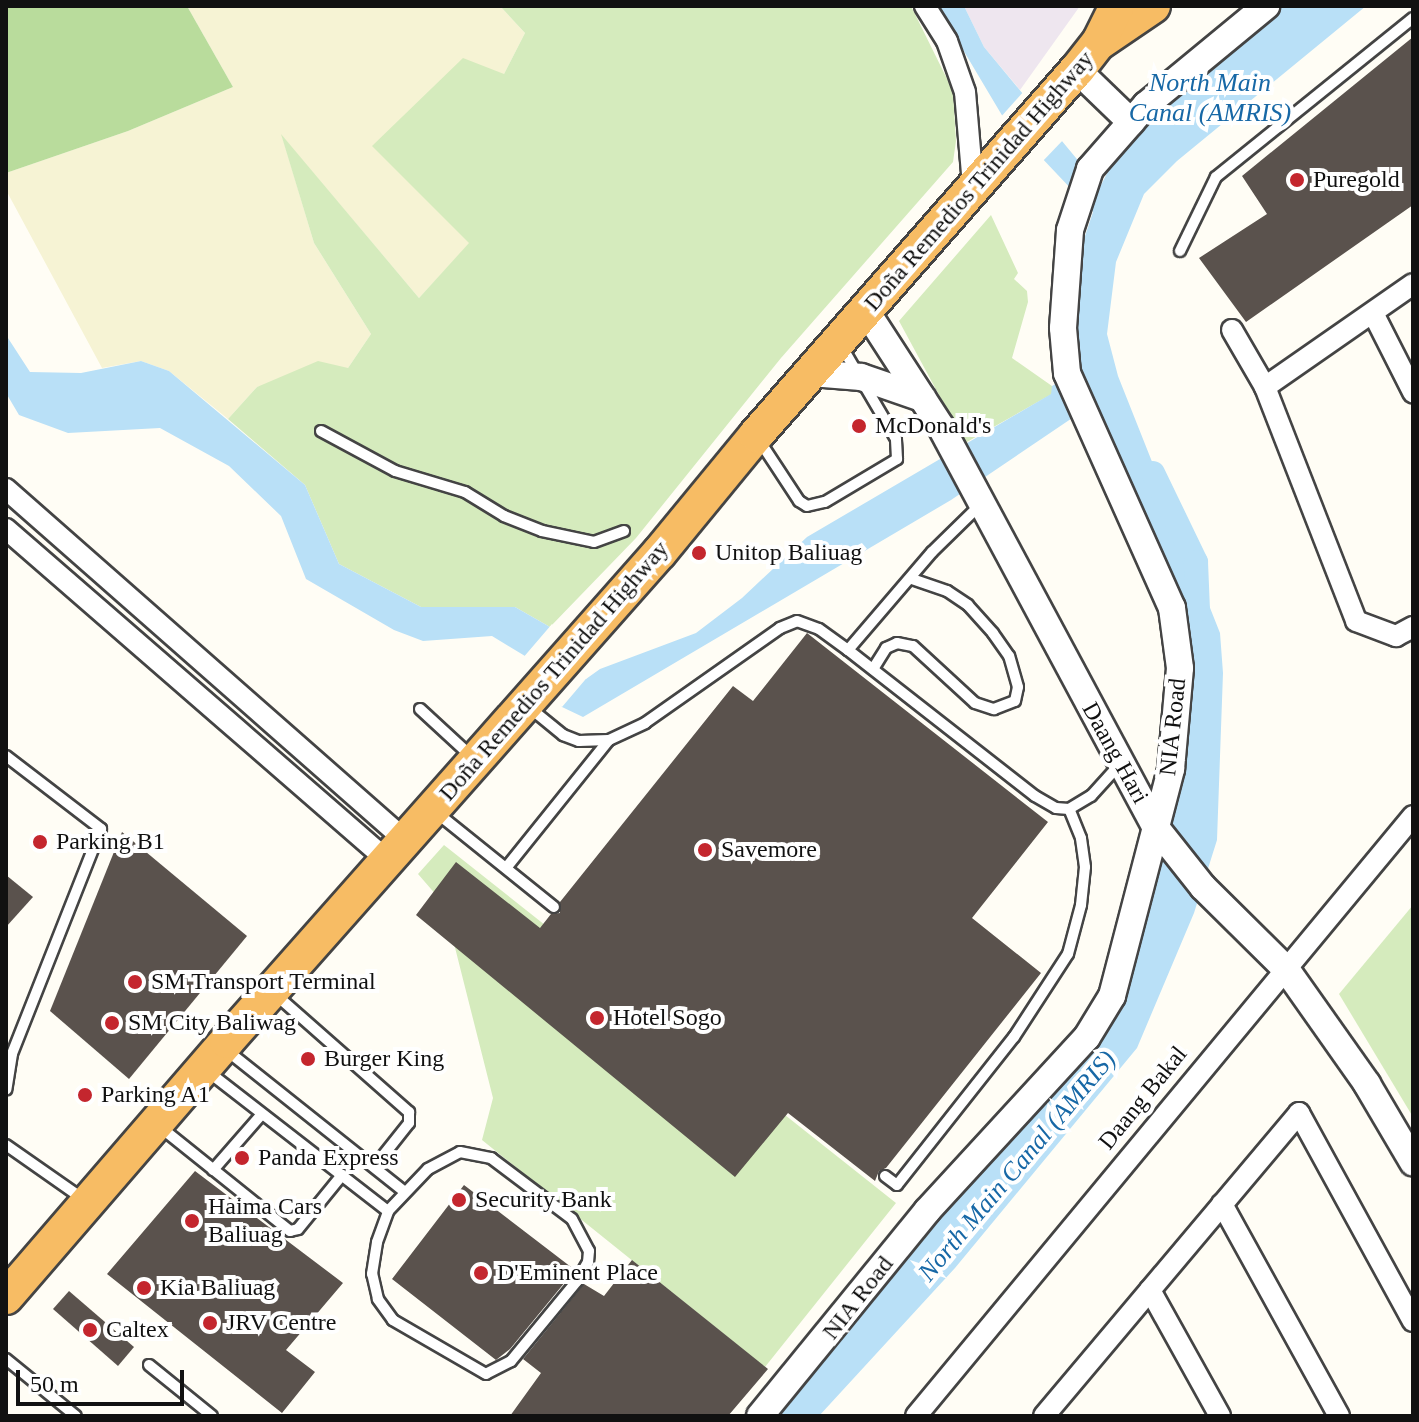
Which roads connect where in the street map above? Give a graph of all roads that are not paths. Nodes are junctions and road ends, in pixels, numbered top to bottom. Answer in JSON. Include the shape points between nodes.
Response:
{"nodes":[{"id":1,"x":925,"y":6,"type":"edge"},
{"id":2,"x":1117,"y":6,"type":"edge"},
{"id":3,"x":1131,"y":6,"type":"edge"},
{"id":4,"x":1153,"y":6,"type":"edge"},
{"id":5,"x":1266,"y":6,"type":"edge"},
{"id":6,"x":1413,"y":18,"type":"edge"},
{"id":7,"x":1099,"y":42,"type":"junction"},
{"id":8,"x":1077,"y":70,"type":"junction"},
{"id":9,"x":1131,"y":122,"type":"junction"},
{"id":10,"x":973,"y":186,"type":"junction"},
{"id":11,"x":1180,"y":251,"type":"dead end"},
{"id":12,"x":1413,"y":284,"type":"edge"},
{"id":13,"x":866,"y":311,"type":"junction"},
{"id":14,"x":1373,"y":313,"type":"junction"},
{"id":15,"x":1232,"y":330,"type":"dead end"},
{"id":16,"x":839,"y":342,"type":"junction"},
{"id":17,"x":811,"y":373,"type":"junction"},
{"id":18,"x":861,"y":377,"type":"junction"},
{"id":19,"x":1265,"y":387,"type":"junction"},
{"id":20,"x":1413,"y":392,"type":"edge"},
{"id":21,"x":922,"y":398,"type":"junction"},
{"id":22,"x":321,"y":431,"type":"dead end"},
{"id":23,"x":756,"y":435,"type":"junction"},
{"id":24,"x":6,"y":489,"type":"edge"},
{"id":25,"x":975,"y":494,"type":"junction"},
{"id":26,"x":6,"y":529,"type":"edge"},
{"id":27,"x":624,"y":531,"type":"dead end"},
{"id":28,"x":912,"y":579,"type":"junction"},
{"id":29,"x":1413,"y":627,"type":"edge"},
{"id":30,"x":848,"y":650,"type":"junction"},
{"id":31,"x":873,"y":669,"type":"junction"},
{"id":32,"x":525,"y":704,"type":"junction"},
{"id":33,"x":420,"y":709,"type":"dead end"},
{"id":34,"x":609,"y":740,"type":"junction"},
{"id":35,"x":6,"y":756,"type":"edge"},
{"id":36,"x":475,"y":761,"type":"junction"},
{"id":37,"x":1121,"y":763,"type":"junction"},
{"id":38,"x":433,"y":809,"type":"junction"},
{"id":39,"x":1069,"y":809,"type":"junction"},
{"id":40,"x":1413,"y":816,"type":"edge"},
{"id":41,"x":1157,"y":829,"type":"junction"},
{"id":42,"x":396,"y":850,"type":"junction"},
{"id":43,"x":506,"y":868,"type":"junction"},
{"id":44,"x":554,"y":907,"type":"dead end"},
{"id":45,"x":1286,"y":969,"type":"junction"},
{"id":46,"x":271,"y":991,"type":"junction"},
{"id":47,"x":213,"y":1057,"type":"junction"},
{"id":48,"x":6,"y":1090,"type":"edge"},
{"id":49,"x":262,"y":1114,"type":"junction"},
{"id":50,"x":155,"y":1123,"type":"junction"},
{"id":51,"x":6,"y":1145,"type":"edge"},
{"id":52,"x":1413,"y":1162,"type":"edge"},
{"id":53,"x":374,"y":1167,"type":"junction"},
{"id":54,"x":213,"y":1170,"type":"junction"},
{"id":55,"x":342,"y":1175,"type":"junction"},
{"id":56,"x":885,"y":1176,"type":"dead end"},
{"id":57,"x":405,"y":1192,"type":"junction"},
{"id":58,"x":87,"y":1202,"type":"junction"},
{"id":59,"x":1222,"y":1204,"type":"junction"},
{"id":60,"x":388,"y":1211,"type":"junction"},
{"id":61,"x":1150,"y":1290,"type":"junction"},
{"id":62,"x":6,"y":1297,"type":"edge"},
{"id":63,"x":1413,"y":1321,"type":"edge"},
{"id":64,"x":6,"y":1359,"type":"edge"},
{"id":65,"x":149,"y":1365,"type":"dead end"},
{"id":66,"x":76,"y":1416,"type":"edge"},
{"id":67,"x":212,"y":1416,"type":"edge"},
{"id":68,"x":760,"y":1416,"type":"edge"},
{"id":69,"x":916,"y":1416,"type":"edge"},
{"id":70,"x":1044,"y":1416,"type":"edge"},
{"id":71,"x":1220,"y":1416,"type":"edge"},
{"id":72,"x":1339,"y":1416,"type":"edge"}],
"edges":[{"from":1,"to":10,"type":"street","via":[[947,41],[965,92]]},
{"from":2,"to":7,"type":"highway","name":"Doña Remedios Trinidad Highway"},
{"from":3,"to":7,"type":"highway"},
{"from":4,"to":7,"type":"highway","name":"Doña Remedios Trinidad Highway"},
{"from":5,"to":9,"type":"street","name":"NIA Road"},
{"from":6,"to":11,"type":"lane","via":[[1216,177]]},
{"from":7,"to":8,"type":"highway","name":"Doña Remedios Trinidad Highway"},
{"from":8,"to":9,"type":"street"},
{"from":8,"to":10,"type":"highway","name":"Doña Remedios Trinidad Highway"},
{"from":9,"to":41,"type":"street","name":"NIA Road","via":[[1086,181],[1070,230],[1064,290],[1067,373],[1172,608],[1180,668],[1171,769]]},
{"from":10,"to":13,"type":"highway","name":"Doña Remedios Trinidad Highway"},
{"from":12,"to":14,"type":"street"},
{"from":13,"to":16,"type":"highway","name":"Doña Remedios Trinidad Highway"},
{"from":13,"to":21,"type":"street","name":"Daang Hari"},
{"from":14,"to":19,"type":"street"},
{"from":14,"to":20,"type":"street"},
{"from":15,"to":19,"type":"street"},
{"from":16,"to":17,"type":"highway","name":"Doña Remedios Trinidad Highway"},
{"from":16,"to":18,"type":"lane"},
{"from":17,"to":18,"type":"street"},
{"from":17,"to":23,"type":"highway","name":"Doña Remedios Trinidad Highway"},
{"from":18,"to":21,"type":"street"},
{"from":18,"to":23,"type":"lane","via":[[896,439],[897,459],[825,502],[814,506],[799,501]]},
{"from":19,"to":29,"type":"street","via":[[1356,621],[1396,636]]},
{"from":21,"to":25,"type":"street","name":"Daang Hari"},
{"from":22,"to":27,"type":"lane","via":[[395,471],[465,492],[542,531],[594,542]]},
{"from":23,"to":32,"type":"highway","name":"Doña Remedios Trinidad Highway"},
{"from":24,"to":42,"type":"street"},
{"from":25,"to":28,"type":"lane"},
{"from":25,"to":37,"type":"street","name":"Daang Hari"},
{"from":26,"to":42,"type":"street"},
{"from":28,"to":30,"type":"lane"},
{"from":28,"to":31,"type":"lane","via":[[968,605],[993,633],[1009,656],[1018,687],[1015,701],[994,709],[975,703],[913,646],[897,643],[886,648]]},
{"from":30,"to":31,"type":"lane"},
{"from":30,"to":34,"type":"lane","via":[[797,621],[645,723]]},
{"from":31,"to":39,"type":"lane","via":[[1035,796]]},
{"from":32,"to":34,"type":"lane","via":[[563,735],[579,741]]},
{"from":32,"to":36,"type":"highway","name":"Doña Remedios Trinidad Highway"},
{"from":33,"to":36,"type":"lane"},
{"from":34,"to":43,"type":"lane"},
{"from":35,"to":48,"type":"lane","via":[[101,829],[12,1054]]},
{"from":36,"to":38,"type":"highway","name":"Doña Remedios Trinidad Highway"},
{"from":37,"to":39,"type":"lane","via":[[1091,796]]},
{"from":37,"to":41,"type":"street","name":"Daang Hari"},
{"from":38,"to":42,"type":"highway","name":"Doña Remedios Trinidad Highway"},
{"from":38,"to":43,"type":"lane"},
{"from":39,"to":56,"type":"lane","via":[[1085,867],[1068,954],[1014,1037],[897,1185]]},
{"from":40,"to":45,"type":"street","name":"Daang Bakal"},
{"from":41,"to":45,"type":"street","name":"Daang Hari","via":[[1203,887]]},
{"from":41,"to":68,"type":"street","name":"NIA Road","via":[[1112,996],[1087,1037],[927,1211]]},
{"from":42,"to":46,"type":"highway","name":"Doña Remedios Trinidad Highway"},
{"from":43,"to":44,"type":"lane"},
{"from":45,"to":52,"type":"street","name":"Daang Hari","via":[[1367,1084]]},
{"from":45,"to":69,"type":"street","name":"Daang Bakal"},
{"from":46,"to":47,"type":"highway","name":"Doña Remedios Trinidad Highway"},
{"from":46,"to":53,"type":"lane","via":[[409,1112],[409,1123]]},
{"from":47,"to":49,"type":"lane"},
{"from":47,"to":50,"type":"highway","name":"Doña Remedios Trinidad Highway"},
{"from":47,"to":53,"type":"lane"},
{"from":49,"to":54,"type":"lane"},
{"from":49,"to":55,"type":"lane"},
{"from":50,"to":54,"type":"lane"},
{"from":50,"to":58,"type":"highway","name":"Doña Remedios Trinidad Highway"},
{"from":51,"to":58,"type":"lane"},
{"from":53,"to":57,"type":"lane"},
{"from":54,"to":55,"type":"lane","via":[[290,1231],[298,1229]]},
{"from":55,"to":60,"type":"lane"},
{"from":57,"to":60,"type":"lane"},
{"from":57,"to":60,"type":"lane","via":[[428,1169],[460,1152],[491,1158],[572,1219],[587,1243],[588,1262],[511,1361],[498,1371],[477,1371],[393,1320],[378,1299],[372,1274]]},
{"from":58,"to":62,"type":"highway","name":"Doña Remedios Trinidad Highway"},
{"from":59,"to":61,"type":"street"},
{"from":59,"to":63,"type":"street","via":[[1299,1113]]},
{"from":59,"to":72,"type":"street"},
{"from":61,"to":70,"type":"street"},
{"from":61,"to":71,"type":"street"},
{"from":64,"to":66,"type":"lane"},
{"from":65,"to":67,"type":"lane"}]}
